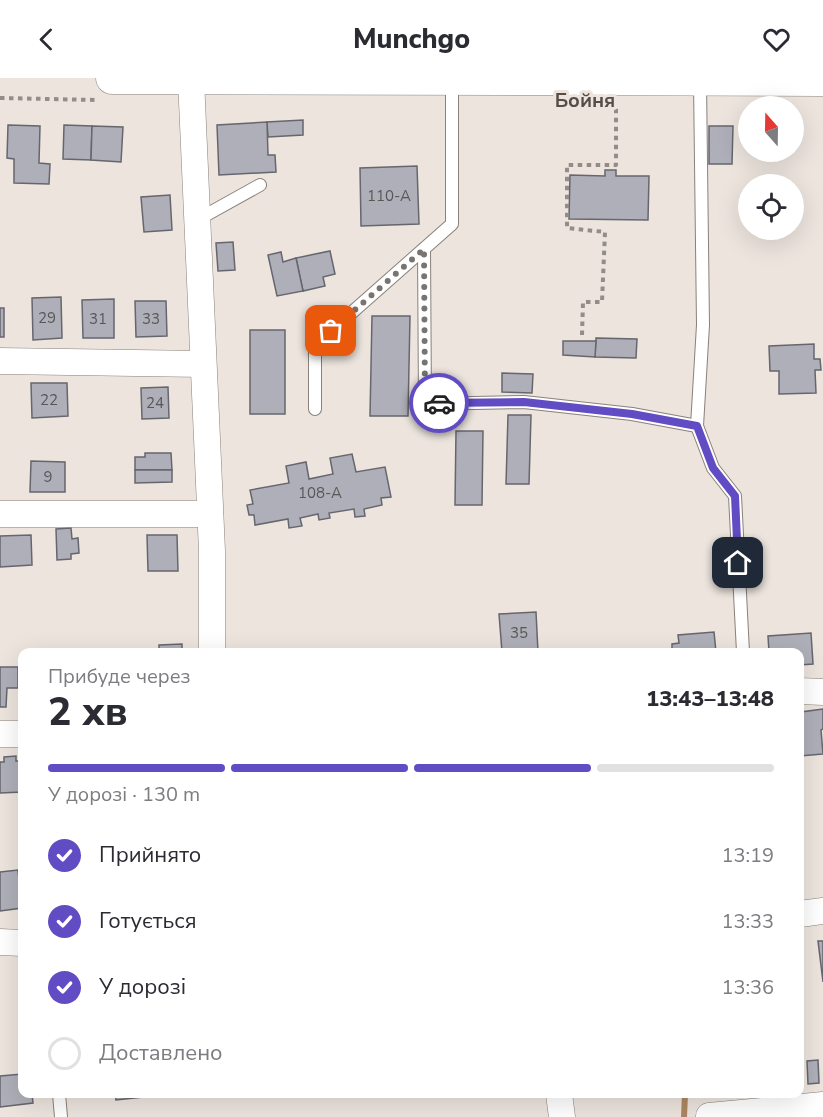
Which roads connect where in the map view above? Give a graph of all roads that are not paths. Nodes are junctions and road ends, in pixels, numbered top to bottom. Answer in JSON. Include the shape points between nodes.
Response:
{"nodes":[{"id":1,"x":191,"y":78,"type":"edge"},
{"id":2,"x":452,"y":79,"type":"edge"},
{"id":3,"x":700,"y":80,"type":"junction"},
{"id":4,"x":823,"y":80,"type":"edge"},
{"id":5,"x":110,"y":89,"type":"edge"},
{"id":6,"x":260,"y":185,"type":"dead end"},
{"id":7,"x":197,"y":220,"type":"junction"},
{"id":8,"x":424,"y":249,"type":"junction"},
{"id":9,"x":0,"y":361,"type":"edge"},
{"id":10,"x":203,"y":364,"type":"junction"},
{"id":11,"x":315,"y":409,"type":"dead end"},
{"id":12,"x":697,"y":426,"type":"junction"},
{"id":13,"x":0,"y":514,"type":"edge"},
{"id":14,"x":210,"y":514,"type":"junction"},
{"id":15,"x":212,"y":648,"type":"edge"},
{"id":16,"x":743,"y":648,"type":"edge"},
{"id":17,"x":804,"y":691,"type":"edge"},
{"id":18,"x":823,"y":692,"type":"edge"},
{"id":19,"x":0,"y":734,"type":"edge"},
{"id":20,"x":18,"y":734,"type":"edge"},
{"id":21,"x":823,"y":911,"type":"edge"},
{"id":22,"x":804,"y":913,"type":"edge"},
{"id":23,"x":0,"y":942,"type":"edge"},
{"id":24,"x":18,"y":943,"type":"edge"},
{"id":25,"x":59,"y":1098,"type":"edge"},
{"id":26,"x":560,"y":1098,"type":"edge"},
{"id":27,"x":823,"y":1105,"type":"edge"},
{"id":28,"x":709,"y":1116,"type":"edge"},
{"id":29,"x":61,"y":1117,"type":"edge"},
{"id":30,"x":562,"y":1117,"type":"edge"}],
"edges":[{"from":1,"to":2,"type":"street"},
{"from":1,"to":5,"type":"street"},
{"from":1,"to":7,"type":"street"},
{"from":2,"to":3,"type":"street"},
{"from":2,"to":8,"type":"lane","via":[[452,224]]},
{"from":3,"to":4,"type":"street"},
{"from":3,"to":12,"type":"lane","via":[[703,325]]},
{"from":6,"to":7,"type":"lane"},
{"from":7,"to":10,"type":"street"},
{"from":8,"to":11,"type":"lane","via":[[315,345]]},
{"from":8,"to":12,"type":"lane","via":[[425,404],[524,402]]},
{"from":9,"to":10,"type":"street"},
{"from":10,"to":14,"type":"street"},
{"from":12,"to":16,"type":"lane","via":[[713,468],[735,496]]},
{"from":13,"to":14,"type":"street"},
{"from":14,"to":15,"type":"street"},
{"from":17,"to":18,"type":"street"},
{"from":19,"to":20,"type":"street"},
{"from":21,"to":22,"type":"street"},
{"from":23,"to":24,"type":"street"},
{"from":25,"to":29,"type":"lane"},
{"from":26,"to":30,"type":"street"},
{"from":27,"to":28,"type":"street"}]}
